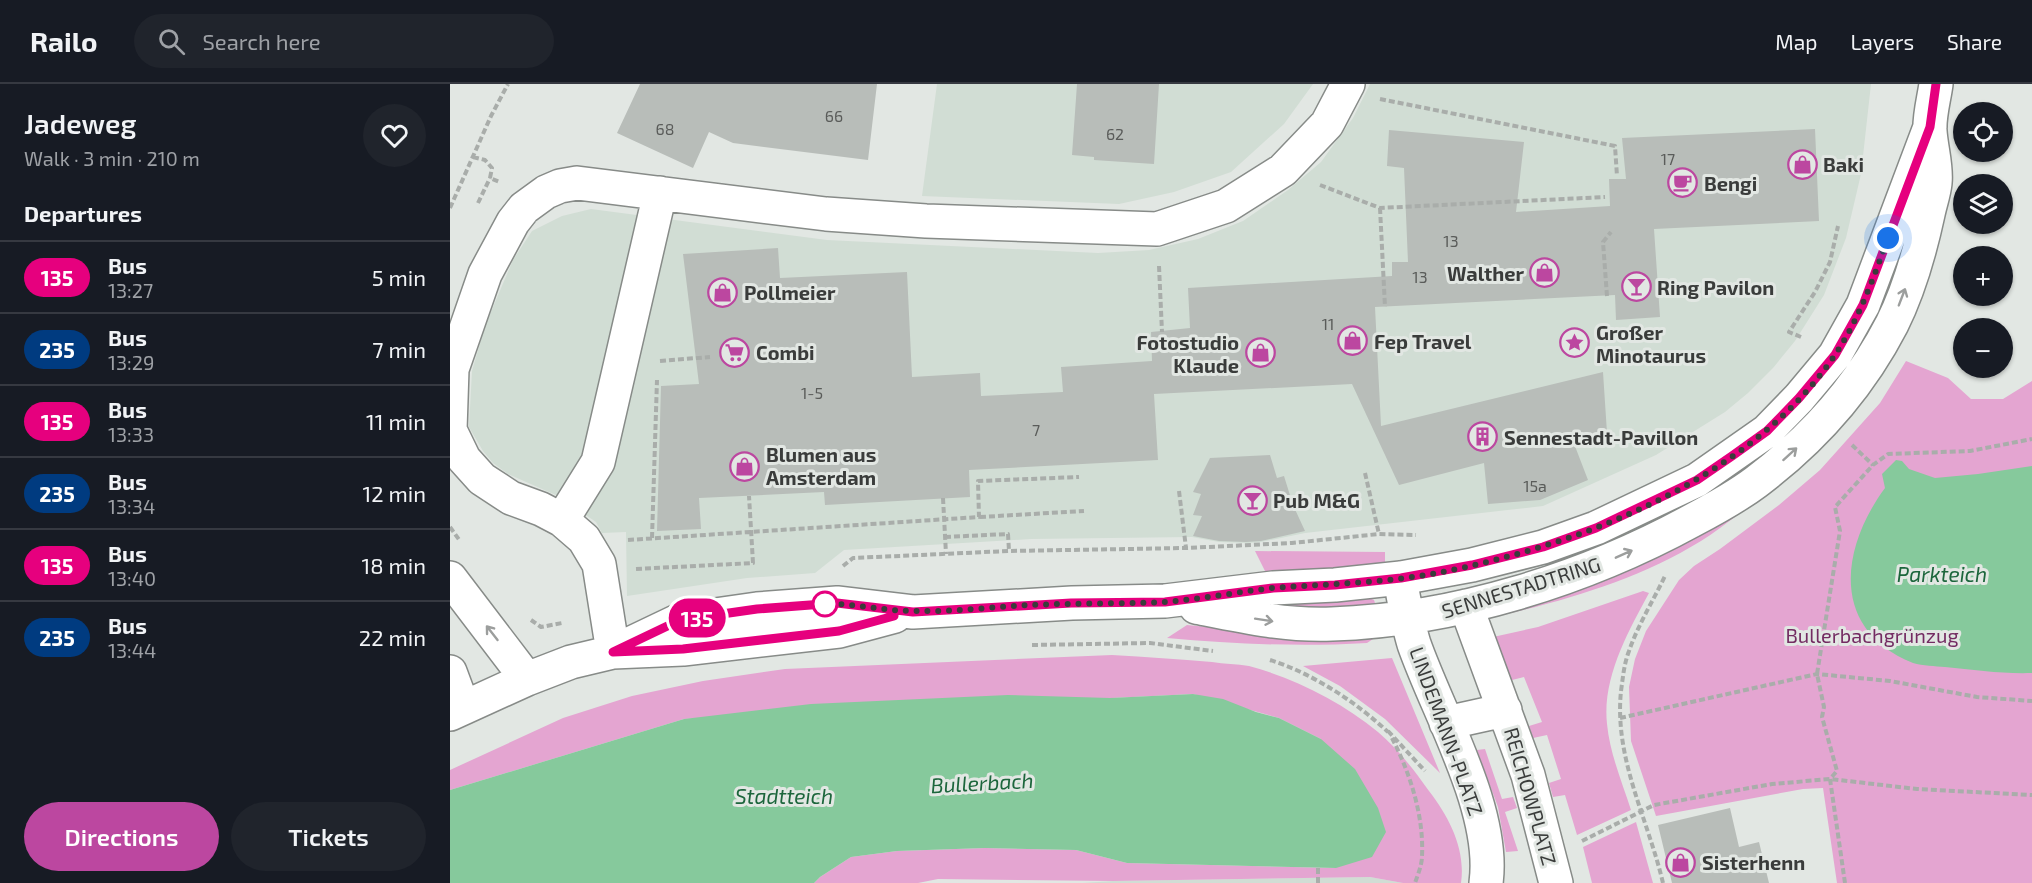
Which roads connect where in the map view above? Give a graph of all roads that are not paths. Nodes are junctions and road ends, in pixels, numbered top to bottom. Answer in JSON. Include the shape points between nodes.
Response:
{"nodes":[{"id":1,"x":1936,"y":84,"type":"edge"},
{"id":2,"x":1346,"y":88,"type":"edge"},
{"id":3,"x":1930,"y":127,"type":"junction"},
{"id":4,"x":660,"y":194,"type":"junction"},
{"id":5,"x":562,"y":520,"type":"junction"},
{"id":6,"x":450,"y":578,"type":"edge"},
{"id":7,"x":1401,"y":578,"type":"junction"},
{"id":8,"x":1165,"y":602,"type":"junction"},
{"id":9,"x":1466,"y":606,"type":"junction"},
{"id":10,"x":1407,"y":617,"type":"junction"},
{"id":11,"x":613,"y":652,"type":"junction"},
{"id":12,"x":450,"y":672,"type":"edge"},
{"id":13,"x":527,"y":679,"type":"junction"},
{"id":14,"x":1505,"y":710,"type":"junction"},
{"id":15,"x":456,"y":711,"type":"edge"},
{"id":16,"x":1446,"y":723,"type":"junction"},
{"id":17,"x":1486,"y":883,"type":"edge"},
{"id":18,"x":1556,"y":883,"type":"edge"}],
"edges":[{"from":1,"to":3,"type":"street"},
{"from":2,"to":4,"type":"street","via":[[1327,124],[1283,170],[1226,206],[1157,229],[826,214]]},
{"from":3,"to":7,"type":"street","name":"SENNESTADTRING","via":[[1863,305],[1835,355],[1767,431],[1697,480],[1596,528],[1543,547]]},
{"from":9,"to":3,"type":"street","name":"SENNESTADTRING","one_way":true,"via":[[1553,581],[1669,533],[1754,484],[1826,420],[1864,372],[1892,323],[1920,252],[1935,183]]},
{"from":4,"to":5,"type":"street","via":[[598,462]]},
{"from":4,"to":5,"type":"street","via":[[577,183],[560,186],[536,198],[513,222],[485,274],[452,369],[450,430],[464,459],[482,479],[510,498]]},
{"from":5,"to":11,"type":"street","via":[[584,539],[599,564]]},
{"from":13,"to":6,"type":"street","one_way":true},
{"from":7,"to":8,"type":"street","name":"SENNESTADTRING","via":[[1273,588]]},
{"from":7,"to":10,"type":"street","name":"LINDEMANN-PLATZ"},
{"from":8,"to":10,"type":"street","name":"SENNESTADTRING","one_way":true,"via":[[1301,624]]},
{"from":8,"to":11,"type":"street","name":"SENNESTADTRING","via":[[913,612],[837,603],[757,609],[680,620]]},
{"from":9,"to":10,"type":"street","name":"SENNESTADTRING"},
{"from":9,"to":14,"type":"street","name":"REICHOWPLATZ"},
{"from":10,"to":16,"type":"street","name":"LINDEMANN-PLATZ"},
{"from":11,"to":13,"type":"street","name":"SENNESTADTRING","via":[[571,662]]},
{"from":12,"to":15,"type":"street","name":"SENNESTADTRING"},
{"from":13,"to":15,"type":"street","name":"SENNESTADTRING"},
{"from":14,"to":16,"type":"street","name":"REICHOWPLATZ"},
{"from":14,"to":18,"type":"street","name":"REICHOWPLATZ","via":[[1528,775]]},
{"from":16,"to":17,"type":"street","name":"LINDEMANN-PLATZ","via":[[1478,808],[1488,866]]}]}
